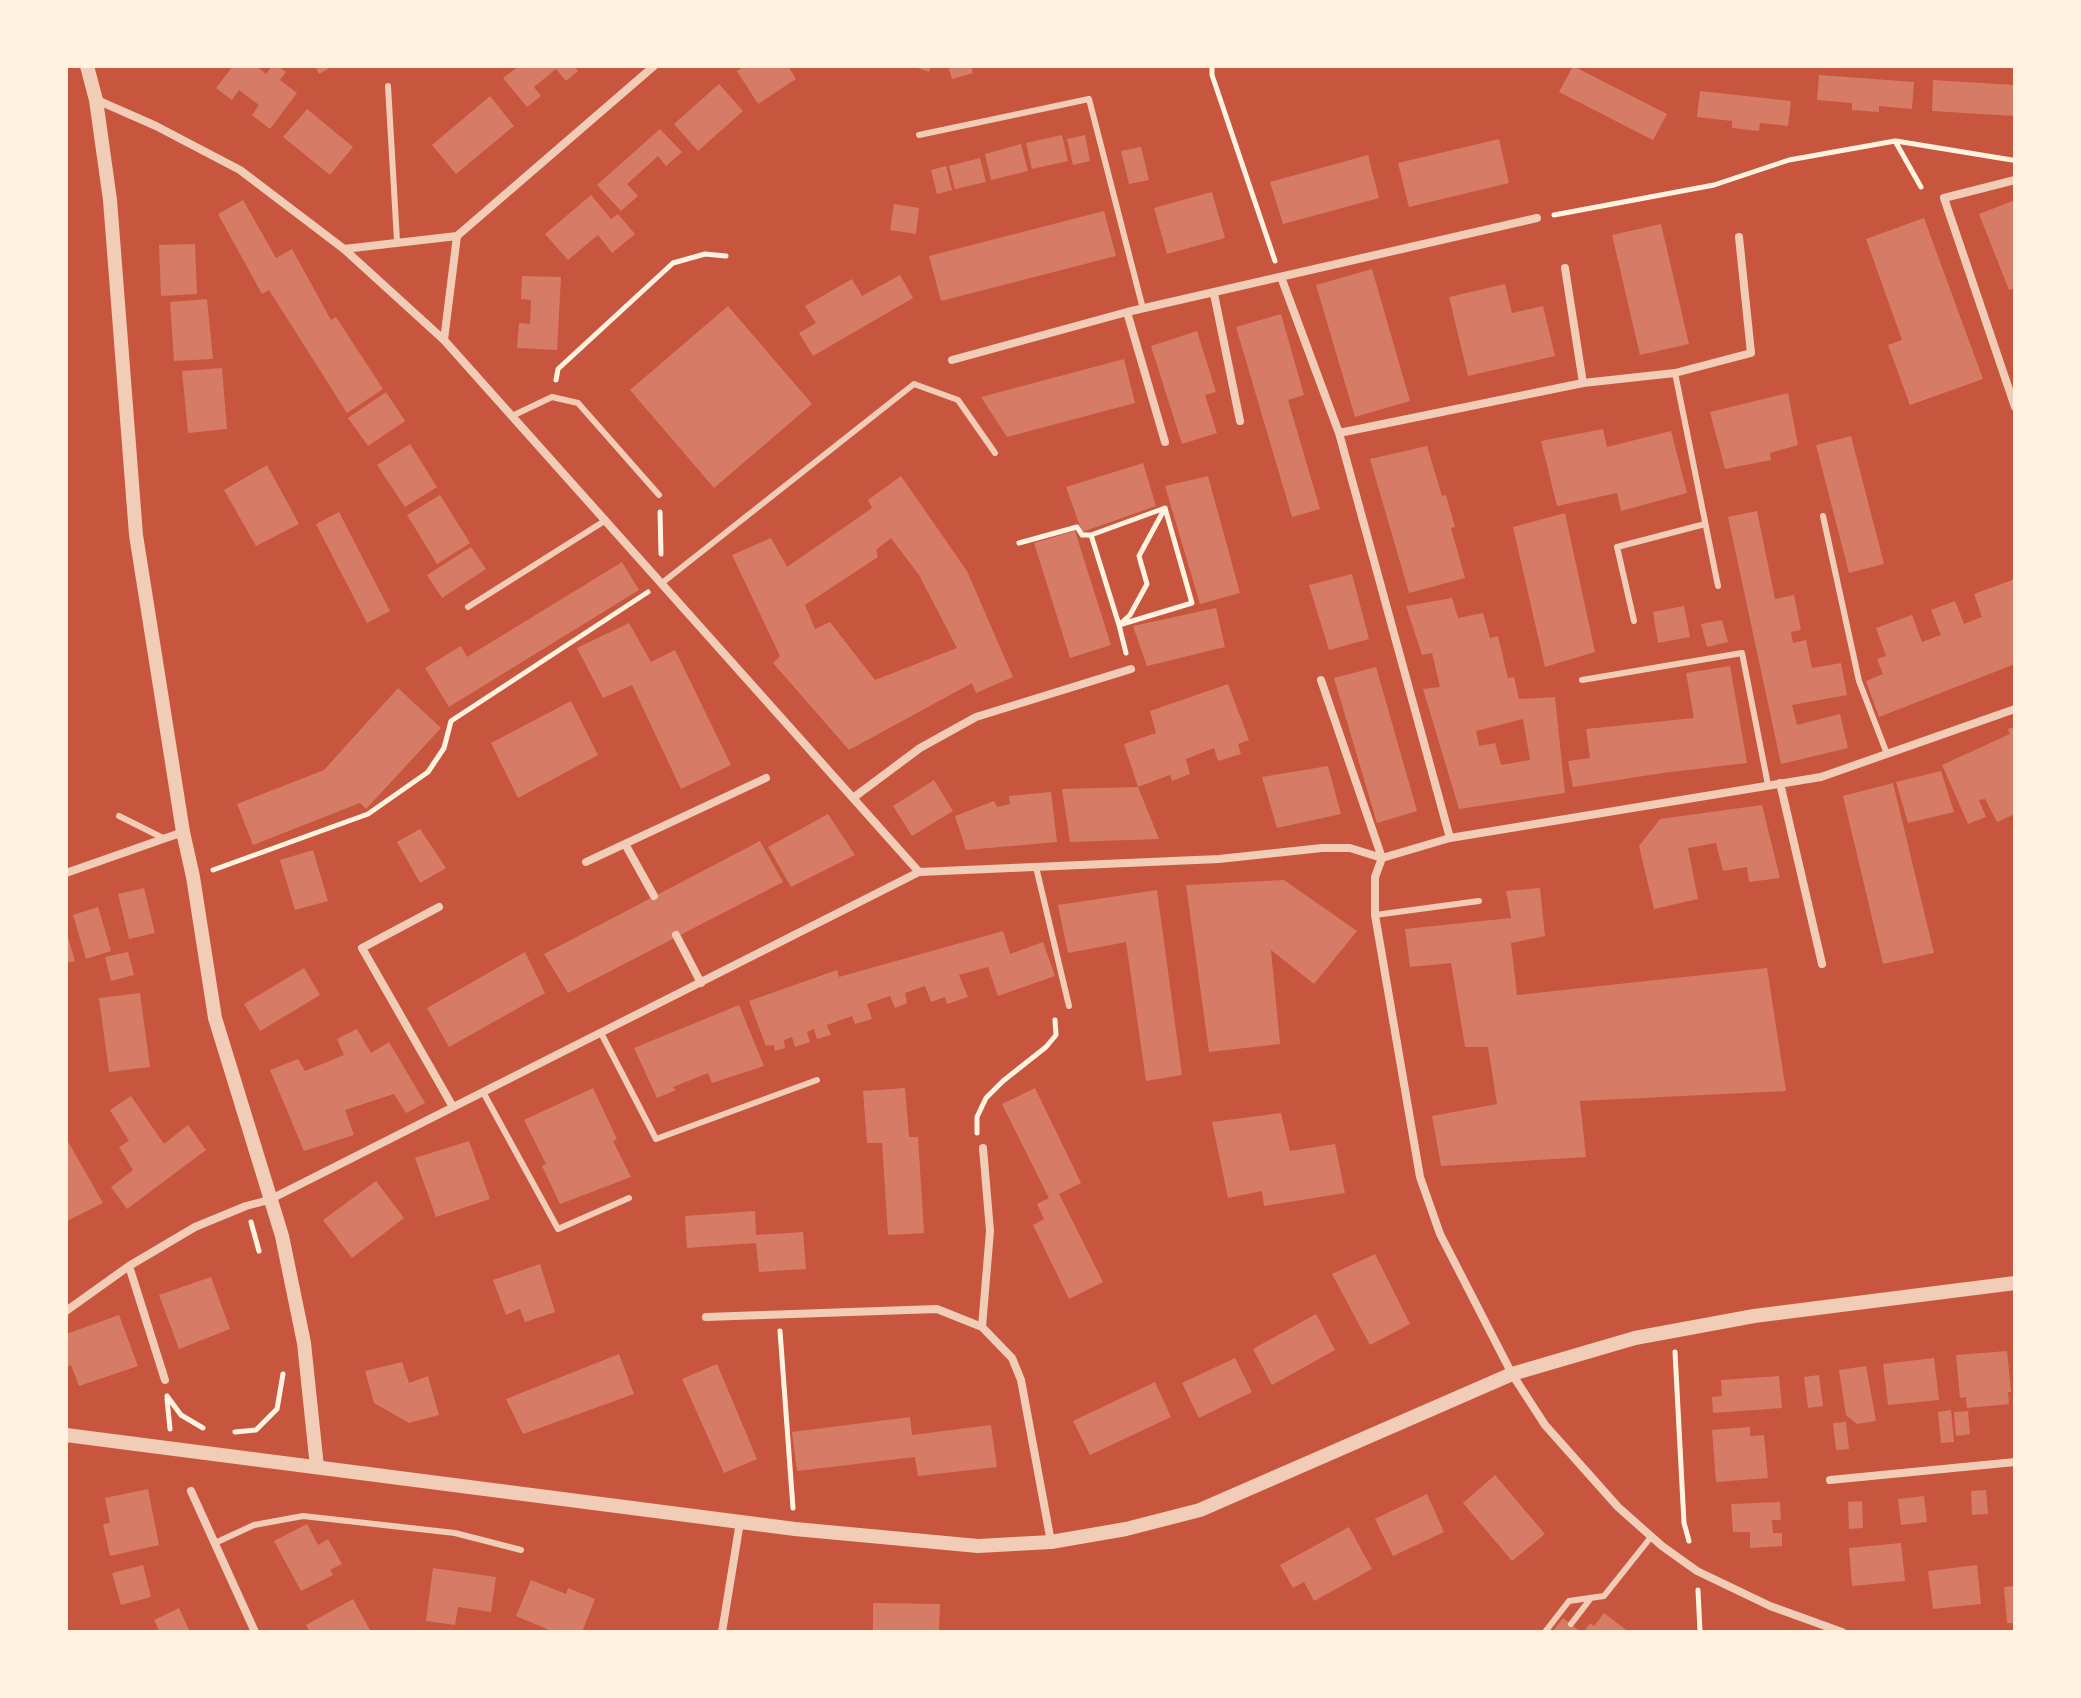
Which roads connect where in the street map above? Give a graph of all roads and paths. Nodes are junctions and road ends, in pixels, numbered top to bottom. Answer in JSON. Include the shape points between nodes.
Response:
{"nodes":[{"id":1,"x":87,"y":66,"type":"edge"},
{"id":2,"x":654,"y":66,"type":"edge"},
{"id":3,"x":1212,"y":66,"type":"edge"},
{"id":4,"x":388,"y":86,"type":"dead end"},
{"id":5,"x":96,"y":100,"type":"junction"},
{"id":6,"x":919,"y":135,"type":"dead end"},
{"id":7,"x":1895,"y":141,"type":"junction"},
{"id":8,"x":2015,"y":160,"type":"edge"},
{"id":9,"x":2015,"y":180,"type":"edge"},
{"id":10,"x":1921,"y":187,"type":"dead end"},
{"id":11,"x":1537,"y":218,"type":"joint"},
{"id":12,"x":457,"y":236,"type":"junction"},
{"id":13,"x":1739,"y":237,"type":"dead end"},
{"id":14,"x":397,"y":241,"type":"junction"},
{"id":15,"x":344,"y":249,"type":"junction"},
{"id":16,"x":726,"y":256,"type":"dead end"},
{"id":17,"x":1565,"y":268,"type":"dead end"},
{"id":18,"x":1281,"y":277,"type":"junction"},
{"id":19,"x":1214,"y":294,"type":"junction"},
{"id":20,"x":1143,"y":309,"type":"junction"},
{"id":21,"x":1127,"y":312,"type":"junction"},
{"id":22,"x":444,"y":340,"type":"junction"},
{"id":23,"x":952,"y":360,"type":"dead end"},
{"id":24,"x":1675,"y":373,"type":"junction"},
{"id":25,"x":1583,"y":383,"type":"junction"},
{"id":26,"x":552,"y":397,"type":"junction"},
{"id":27,"x":2015,"y":407,"type":"edge"},
{"id":28,"x":512,"y":416,"type":"junction"},
{"id":29,"x":1240,"y":421,"type":"dead end"},
{"id":30,"x":1339,"y":433,"type":"junction"},
{"id":31,"x":1165,"y":442,"type":"dead end"},
{"id":32,"x":995,"y":453,"type":"dead end"},
{"id":33,"x":659,"y":495,"type":"joint"},
{"id":34,"x":1165,"y":508,"type":"junction"},
{"id":35,"x":1823,"y":516,"type":"dead end"},
{"id":36,"x":606,"y":520,"type":"junction"},
{"id":37,"x":1705,"y":524,"type":"junction"},
{"id":38,"x":1091,"y":535,"type":"junction"},
{"id":39,"x":1019,"y":543,"type":"dead end"},
{"id":40,"x":662,"y":583,"type":"junction"},
{"id":41,"x":1718,"y":586,"type":"dead end"},
{"id":42,"x":468,"y":607,"type":"dead end"},
{"id":43,"x":1634,"y":621,"type":"dead end"},
{"id":44,"x":1119,"y":625,"type":"junction"},
{"id":45,"x":1131,"y":669,"type":"joint"},
{"id":46,"x":1321,"y":680,"type":"dead end"},
{"id":47,"x":1582,"y":680,"type":"dead end"},
{"id":48,"x":2015,"y":709,"type":"edge"},
{"id":49,"x":1887,"y":754,"type":"junction"},
{"id":50,"x":766,"y":778,"type":"dead end"},
{"id":51,"x":1780,"y":783,"type":"junction"},
{"id":52,"x":1768,"y":785,"type":"junction"},
{"id":53,"x":853,"y":798,"type":"junction"},
{"id":54,"x":119,"y":816,"type":"dead end"},
{"id":55,"x":183,"y":832,"type":"junction"},
{"id":56,"x":1450,"y":838,"type":"junction"},
{"id":57,"x":165,"y":839,"type":"junction"},
{"id":58,"x":625,"y":844,"type":"junction"},
{"id":59,"x":1382,"y":858,"type":"junction"},
{"id":60,"x":586,"y":862,"type":"dead end"},
{"id":61,"x":1036,"y":867,"type":"junction"},
{"id":62,"x":919,"y":872,"type":"junction"},
{"id":63,"x":66,"y":873,"type":"edge"},
{"id":64,"x":193,"y":877,"type":"junction"},
{"id":65,"x":654,"y":896,"type":"dead end"},
{"id":66,"x":1479,"y":901,"type":"dead end"},
{"id":67,"x":439,"y":907,"type":"dead end"},
{"id":68,"x":1375,"y":915,"type":"junction"},
{"id":69,"x":676,"y":935,"type":"dead end"},
{"id":70,"x":1822,"y":964,"type":"dead end"},
{"id":71,"x":701,"y":983,"type":"junction"},
{"id":72,"x":1069,"y":1006,"type":"dead end"},
{"id":73,"x":1055,"y":1020,"type":"dead end"},
{"id":74,"x":601,"y":1033,"type":"junction"},
{"id":75,"x":817,"y":1080,"type":"dead end"},
{"id":76,"x":483,"y":1092,"type":"junction"},
{"id":77,"x":453,"y":1107,"type":"junction"},
{"id":78,"x":983,"y":1148,"type":"joint"},
{"id":79,"x":629,"y":1198,"type":"dead end"},
{"id":80,"x":269,"y":1200,"type":"junction"},
{"id":81,"x":246,"y":1206,"type":"junction"},
{"id":82,"x":262,"y":1261,"type":"dead end"},
{"id":83,"x":129,"y":1266,"type":"junction"},
{"id":84,"x":2015,"y":1283,"type":"edge"},
{"id":85,"x":66,"y":1311,"type":"edge"},
{"id":86,"x":779,"y":1315,"type":"junction"},
{"id":87,"x":706,"y":1317,"type":"dead end"},
{"id":88,"x":982,"y":1327,"type":"junction"},
{"id":89,"x":1674,"y":1331,"type":"junction"},
{"id":90,"x":281,"y":1359,"type":"dead end"},
{"id":91,"x":1512,"y":1374,"type":"junction"},
{"id":92,"x":165,"y":1380,"type":"joint"},
{"id":93,"x":220,"y":1433,"type":"junction"},
{"id":94,"x":66,"y":1435,"type":"edge"},
{"id":95,"x":218,"y":1455,"type":"junction"},
{"id":96,"x":2015,"y":1462,"type":"edge"},
{"id":97,"x":317,"y":1467,"type":"junction"},
{"id":98,"x":1830,"y":1480,"type":"dead end"},
{"id":99,"x":191,"y":1491,"type":"dead end"},
{"id":100,"x":1683,"y":1502,"type":"dead end"},
{"id":101,"x":740,"y":1522,"type":"junction"},
{"id":102,"x":795,"y":1529,"type":"junction"},
{"id":103,"x":1651,"y":1537,"type":"junction"},
{"id":104,"x":1051,"y":1542,"type":"junction"},
{"id":105,"x":215,"y":1543,"type":"junction"},
{"id":106,"x":521,"y":1550,"type":"dead end"},
{"id":107,"x":1591,"y":1598,"type":"junction"},
{"id":108,"x":1571,"y":1624,"type":"dead end"},
{"id":109,"x":255,"y":1632,"type":"edge"},
{"id":110,"x":722,"y":1632,"type":"edge"},
{"id":111,"x":1545,"y":1632,"type":"edge"},
{"id":112,"x":1842,"y":1632,"type":"edge"}],
"edges":[{"from":1,"to":5,"type":"street"},
{"from":2,"to":12,"type":"street"},
{"from":3,"to":18,"type":"path"},
{"from":4,"to":14,"type":"lane"},
{"from":5,"to":15,"type":"street","via":[[240,170]]},
{"from":5,"to":55,"type":"street","via":[[120,303],[136,535]]},
{"from":6,"to":20,"type":"lane","via":[[1089,99]]},
{"from":7,"to":8,"type":"path"},
{"from":7,"to":10,"type":"path"},
{"from":7,"to":11,"type":"path","via":[[1789,160],[1714,185]]},
{"from":9,"to":27,"type":"street","via":[[1944,198]]},
{"from":11,"to":18,"type":"street"},
{"from":12,"to":14,"type":"street"},
{"from":12,"to":22,"type":"street"},
{"from":13,"to":24,"type":"street","via":[[1751,353]]},
{"from":14,"to":15,"type":"street"},
{"from":15,"to":22,"type":"street"},
{"from":16,"to":26,"type":"path","via":[[705,254],[673,263],[558,369]]},
{"from":17,"to":25,"type":"street"},
{"from":18,"to":19,"type":"street"},
{"from":18,"to":30,"type":"street"},
{"from":19,"to":20,"type":"street"},
{"from":19,"to":29,"type":"street"},
{"from":20,"to":21,"type":"street"},
{"from":21,"to":23,"type":"street"},
{"from":21,"to":31,"type":"street"},
{"from":22,"to":28,"type":"street"},
{"from":24,"to":25,"type":"street"},
{"from":24,"to":37,"type":"lane"},
{"from":25,"to":30,"type":"street"},
{"from":26,"to":28,"type":"lane"},
{"from":26,"to":33,"type":"lane","via":[[578,403]]},
{"from":28,"to":36,"type":"street"},
{"from":30,"to":56,"type":"street"},
{"from":32,"to":40,"type":"lane","via":[[958,400],[914,384]]},
{"from":33,"to":40,"type":"path"},
{"from":34,"to":38,"type":"path"},
{"from":34,"to":44,"type":"path","via":[[1139,556],[1147,584]]},
{"from":34,"to":44,"type":"path","via":[[1192,603]]},
{"from":35,"to":49,"type":"lane","via":[[1859,681]]},
{"from":36,"to":40,"type":"street"},
{"from":36,"to":42,"type":"lane"},
{"from":37,"to":41,"type":"lane"},
{"from":37,"to":43,"type":"lane","via":[[1617,547]]},
{"from":38,"to":39,"type":"path","via":[[1082,535],[1077,527]]},
{"from":38,"to":44,"type":"path"},
{"from":40,"to":53,"type":"street"},
{"from":40,"to":64,"type":"path","via":[[451,721],[444,748],[428,772],[368,814]]},
{"from":44,"to":45,"type":"path"},
{"from":45,"to":53,"type":"street","via":[[976,717],[920,748]]},
{"from":46,"to":59,"type":"street"},
{"from":47,"to":52,"type":"lane","via":[[1742,653]]},
{"from":48,"to":49,"type":"street"},
{"from":49,"to":51,"type":"street","via":[[1821,777]]},
{"from":50,"to":58,"type":"street"},
{"from":51,"to":52,"type":"street"},
{"from":51,"to":70,"type":"street"},
{"from":52,"to":56,"type":"street"},
{"from":53,"to":62,"type":"street"},
{"from":54,"to":57,"type":"lane"},
{"from":55,"to":57,"type":"street"},
{"from":55,"to":64,"type":"street"},
{"from":56,"to":59,"type":"street"},
{"from":57,"to":63,"type":"street"},
{"from":58,"to":60,"type":"street"},
{"from":58,"to":65,"type":"street"},
{"from":59,"to":61,"type":"street","via":[[1350,848],[1322,848],[1219,859]]},
{"from":59,"to":68,"type":"street","via":[[1375,877]]},
{"from":61,"to":62,"type":"street"},
{"from":61,"to":72,"type":"lane"},
{"from":62,"to":71,"type":"street"},
{"from":64,"to":80,"type":"street","via":[[215,1018]]},
{"from":66,"to":68,"type":"lane"},
{"from":67,"to":77,"type":"street","via":[[362,948]]},
{"from":68,"to":91,"type":"street","via":[[1420,1177],[1440,1234]]},
{"from":69,"to":71,"type":"street"},
{"from":71,"to":74,"type":"street"},
{"from":73,"to":78,"type":"path","via":[[1056,1035],[1046,1047],[986,1098],[977,1117]]},
{"from":74,"to":75,"type":"lane","via":[[656,1139]]},
{"from":74,"to":76,"type":"street"},
{"from":76,"to":77,"type":"street"},
{"from":76,"to":79,"type":"lane","via":[[558,1229]]},
{"from":77,"to":80,"type":"street"},
{"from":78,"to":88,"type":"street","via":[[990,1231]]},
{"from":80,"to":81,"type":"street"},
{"from":80,"to":97,"type":"street","via":[[282,1236],[304,1343]]},
{"from":81,"to":82,"type":"path"},
{"from":81,"to":83,"type":"street","via":[[195,1227]]},
{"from":83,"to":85,"type":"street"},
{"from":83,"to":92,"type":"street"},
{"from":84,"to":89,"type":"street"},
{"from":86,"to":87,"type":"street"},
{"from":86,"to":88,"type":"street","via":[[937,1309]]},
{"from":86,"to":102,"type":"path"},
{"from":88,"to":104,"type":"street","via":[[1012,1358],[1021,1380]]},
{"from":89,"to":91,"type":"street"},
{"from":89,"to":100,"type":"path"},
{"from":90,"to":93,"type":"path","via":[[277,1409],[256,1430]]},
{"from":91,"to":103,"type":"street","via":[[1545,1425]]},
{"from":91,"to":104,"type":"street","via":[[1200,1510]]},
{"from":92,"to":93,"type":"path","via":[[167,1398],[181,1415]]},
{"from":93,"to":95,"type":"path"},
{"from":94,"to":95,"type":"street"},
{"from":95,"to":97,"type":"street"},
{"from":96,"to":98,"type":"street"},
{"from":97,"to":101,"type":"street"},
{"from":99,"to":105,"type":"street"},
{"from":101,"to":102,"type":"street"},
{"from":101,"to":110,"type":"street"},
{"from":102,"to":104,"type":"street","via":[[978,1546]]},
{"from":103,"to":107,"type":"lane","via":[[1604,1596]]},
{"from":103,"to":112,"type":"street","via":[[1697,1571]]},
{"from":105,"to":106,"type":"lane","via":[[254,1525],[303,1516],[455,1533]]},
{"from":105,"to":109,"type":"street"},
{"from":107,"to":108,"type":"lane"},
{"from":107,"to":111,"type":"lane","via":[[1569,1601]]}]}
